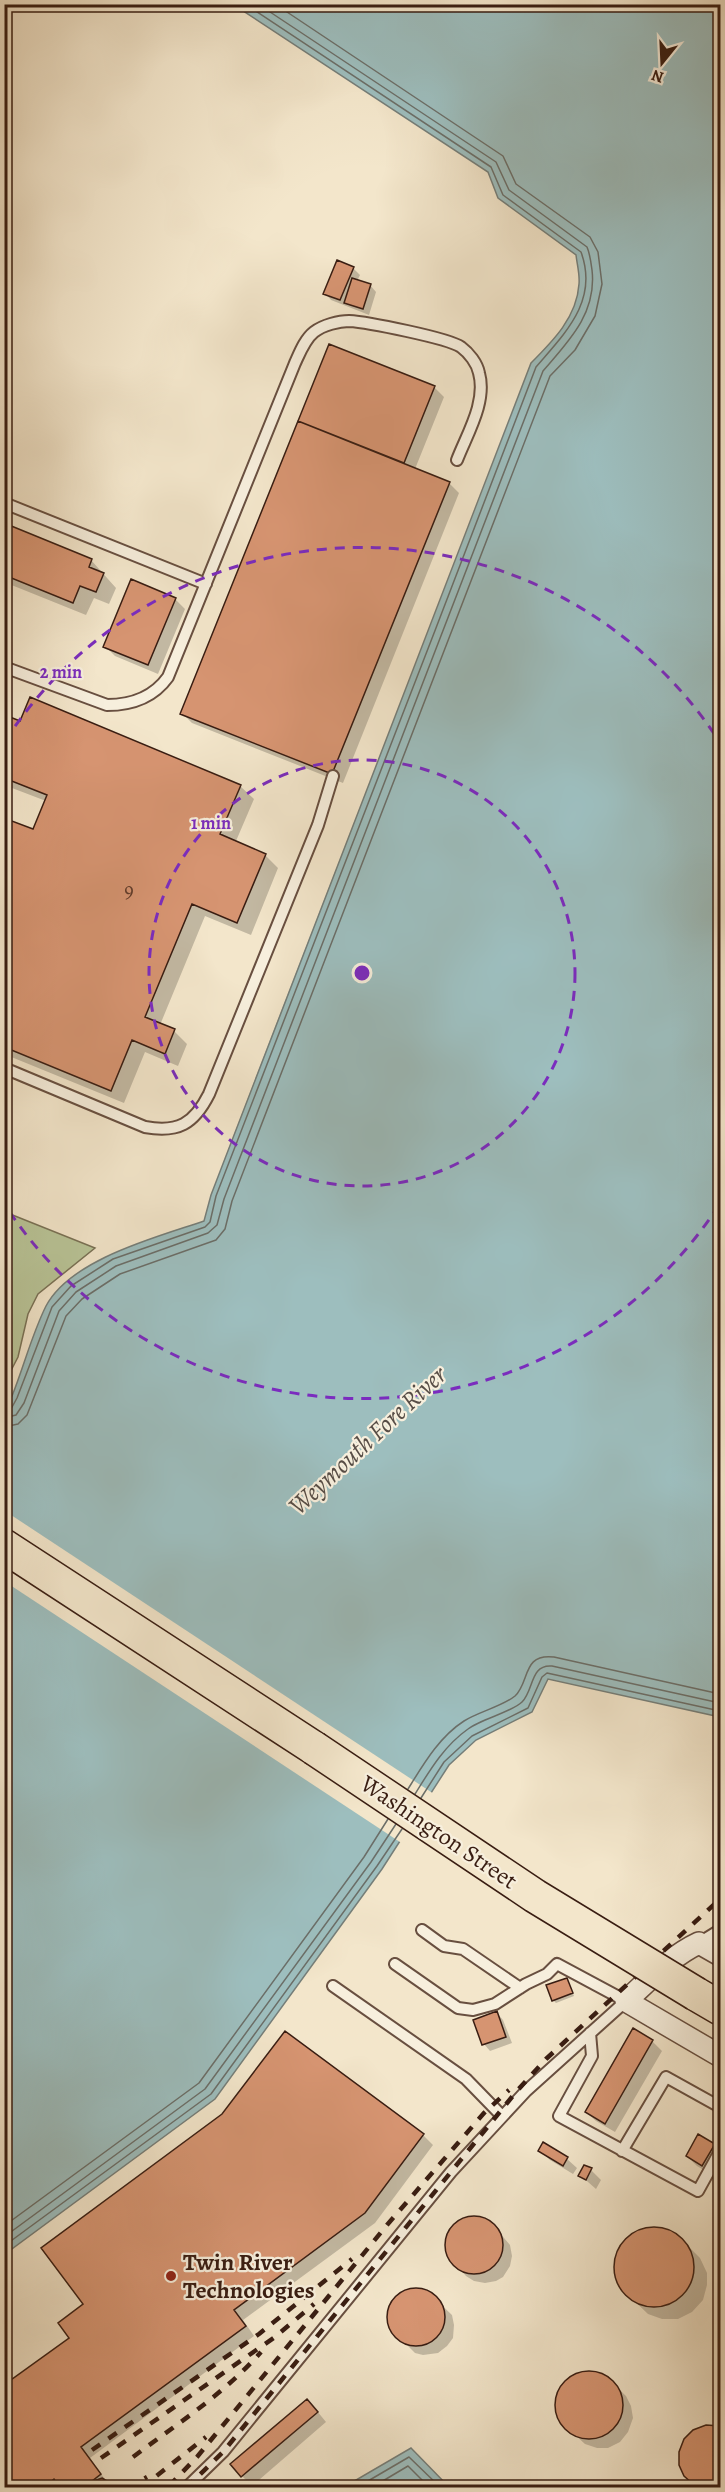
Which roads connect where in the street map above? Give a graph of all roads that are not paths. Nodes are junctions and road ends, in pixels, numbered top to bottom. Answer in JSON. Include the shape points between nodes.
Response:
{"nodes":[{"id":1,"x":457,"y":460,"type":"dead end"},
{"id":2,"x":4,"y":503,"type":"edge"},
{"id":3,"x":206,"y":584,"type":"junction"},
{"id":4,"x":4,"y":667,"type":"edge"},
{"id":5,"x":333,"y":776,"type":"dead end"},
{"id":6,"x":4,"y":1068,"type":"edge"},
{"id":7,"x":4,"y":1546,"type":"edge"},
{"id":8,"x":422,"y":1930,"type":"dead end"},
{"id":9,"x":720,"y":1930,"type":"edge"},
{"id":10,"x":699,"y":1943,"type":"junction"},
{"id":11,"x":720,"y":1955,"type":"edge"},
{"id":12,"x":395,"y":1964,"type":"dead end"},
{"id":13,"x":333,"y":1986,"type":"dead end"},
{"id":14,"x":520,"y":1988,"type":"junction"},
{"id":15,"x":626,"y":2001,"type":"junction"},
{"id":16,"x":708,"y":2001,"type":"edge"},
{"id":17,"x":590,"y":2033,"type":"junction"},
{"id":18,"x":720,"y":2056,"type":"edge"},
{"id":19,"x":720,"y":2107,"type":"edge"},
{"id":20,"x":502,"y":2116,"type":"junction"},
{"id":21,"x":622,"y":2151,"type":"junction"},
{"id":22,"x":720,"y":2151,"type":"edge"},
{"id":23,"x":186,"y":2487,"type":"edge"}],
"edges":[{"from":1,"to":3,"type":"lane","via":[[482,391],[479,372],[460,346],[443,338],[350,321],[315,331],[295,363]]},
{"from":2,"to":3,"type":"lane"},
{"from":3,"to":4,"type":"lane","via":[[168,677],[159,689],[144,698],[107,705]]},
{"from":5,"to":6,"type":"lane","via":[[318,825],[209,1094],[190,1122],[162,1130],[145,1127]]},
{"from":7,"to":16,"type":"main road","name":"Washington Street","bridge":true,"via":[[535,1896]]},
{"from":8,"to":14,"type":"lane","via":[[444,1946],[463,1949]]},
{"from":9,"to":10,"type":"lane"},
{"from":10,"to":11,"type":"street"},
{"from":10,"to":15,"type":"street","via":[[675,1956]]},
{"from":12,"to":14,"type":"lane","via":[[458,2008],[473,2010],[495,2004]]},
{"from":13,"to":20,"type":"lane","via":[[466,2079]]},
{"from":14,"to":15,"type":"lane","via":[[548,1974],[557,1964]]},
{"from":15,"to":17,"type":"lane"},
{"from":15,"to":18,"type":"street"},
{"from":17,"to":20,"type":"lane"},
{"from":17,"to":21,"type":"lane","via":[[592,2056],[560,2116]]},
{"from":19,"to":21,"type":"lane","via":[[666,2077]]},
{"from":20,"to":23,"type":"lane","via":[[223,2452]]},
{"from":21,"to":22,"type":"lane","via":[[698,2192]]}]}
